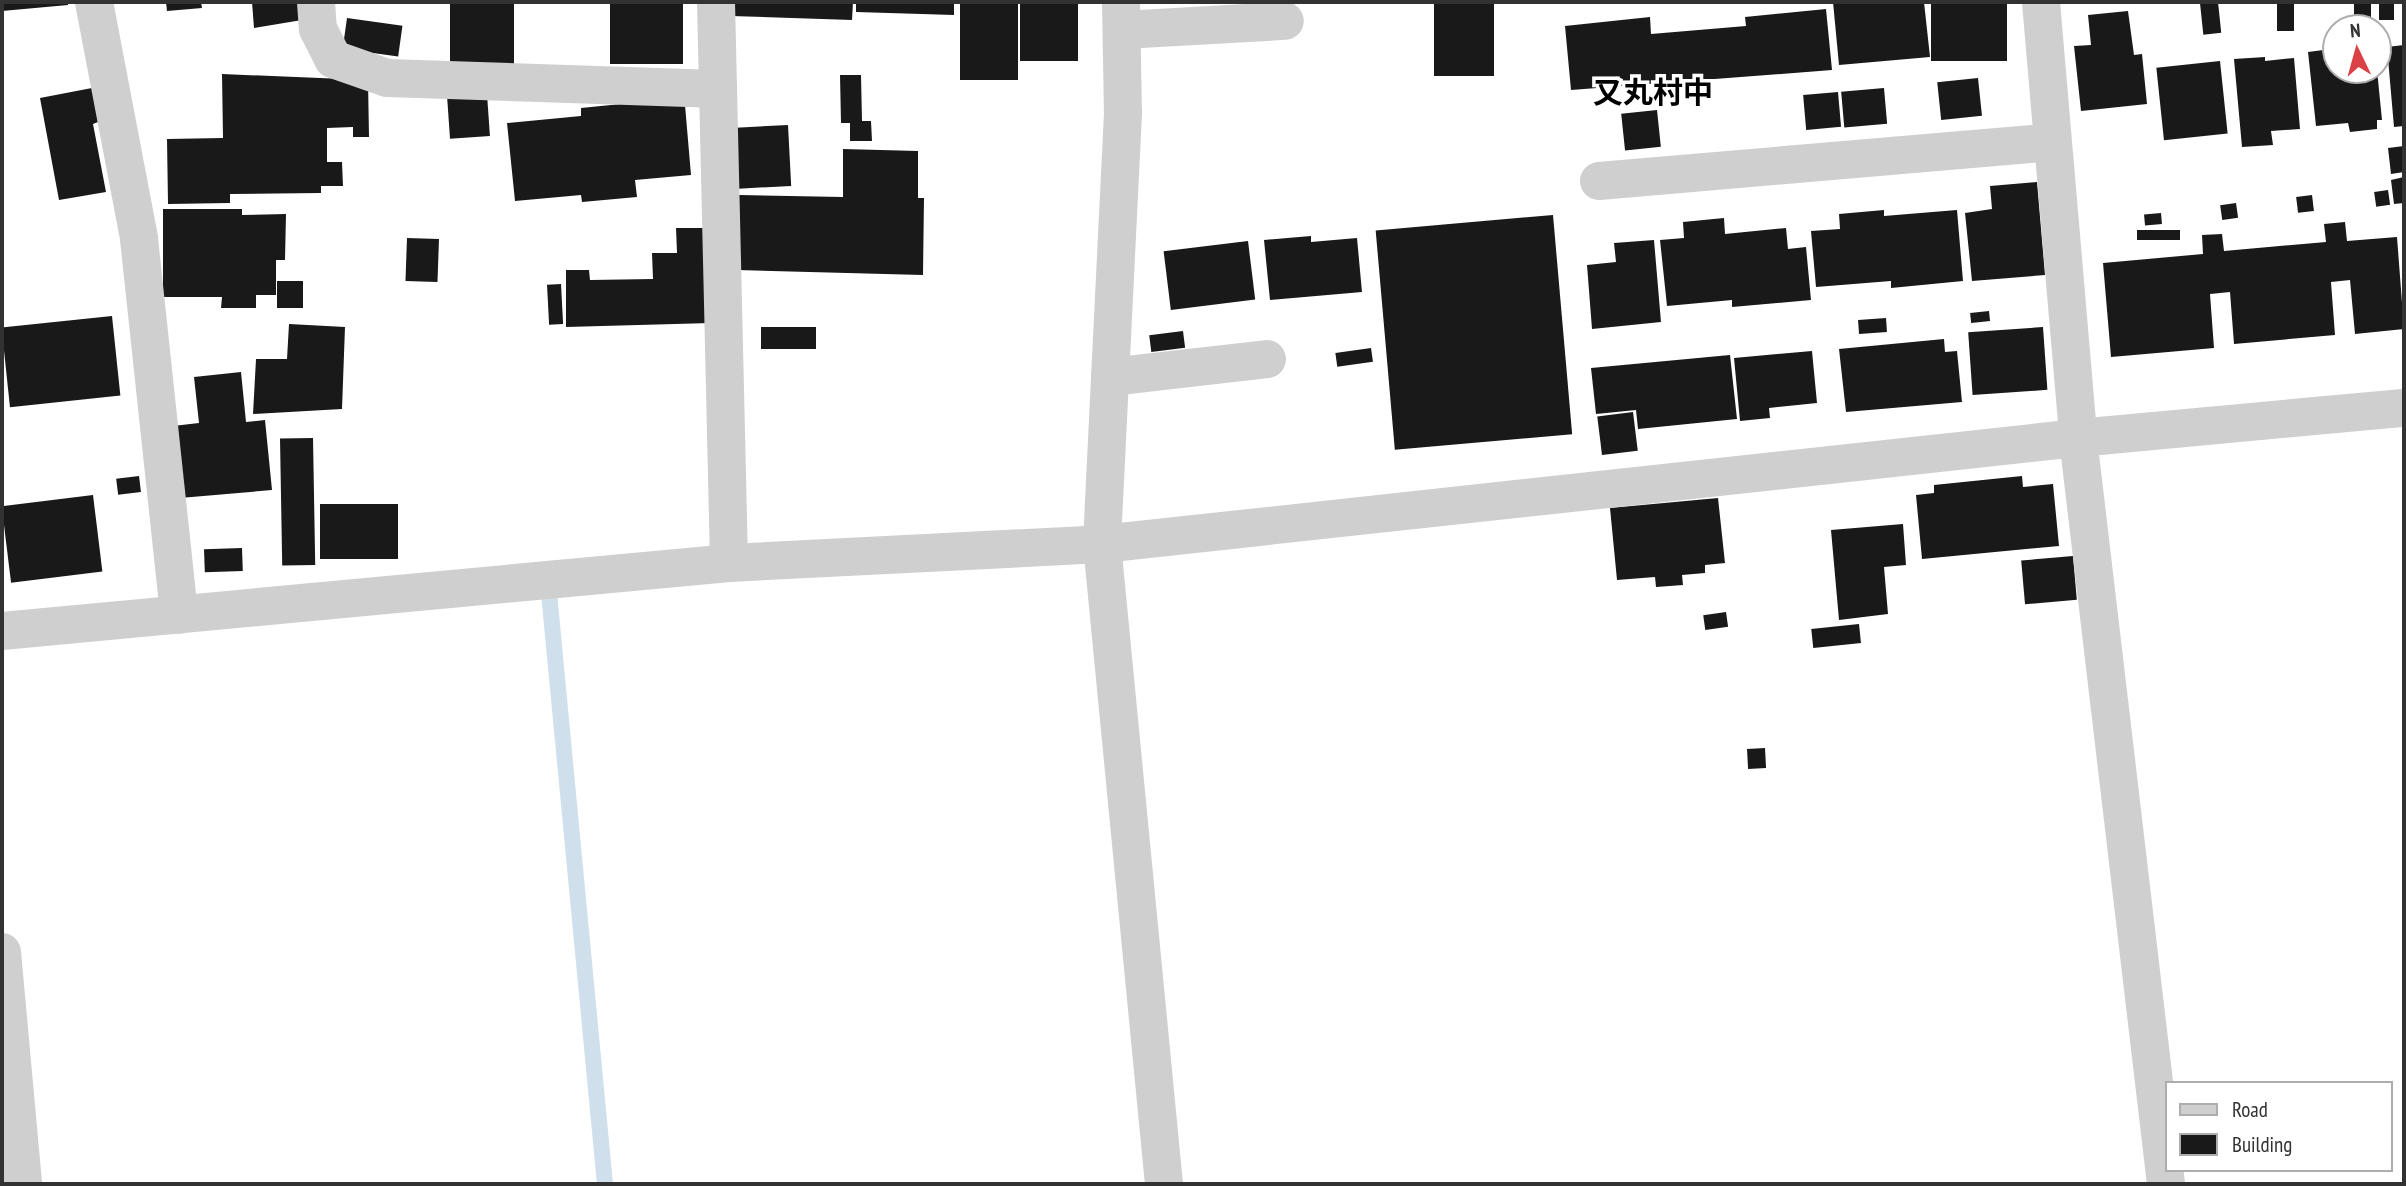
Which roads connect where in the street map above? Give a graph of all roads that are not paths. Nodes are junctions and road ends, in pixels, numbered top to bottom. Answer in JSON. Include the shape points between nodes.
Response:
{"nodes":[{"id":1,"x":94,"y":2,"type":"edge"},
{"id":2,"x":316,"y":2,"type":"edge"},
{"id":3,"x":716,"y":2,"type":"edge"},
{"id":4,"x":2041,"y":2,"type":"edge"},
{"id":5,"x":1121,"y":16,"type":"edge"},
{"id":6,"x":1285,"y":21,"type":"dead end"},
{"id":7,"x":718,"y":89,"type":"junction"},
{"id":8,"x":2052,"y":142,"type":"junction"},
{"id":9,"x":1599,"y":181,"type":"dead end"},
{"id":10,"x":1267,"y":359,"type":"dead end"},
{"id":11,"x":1110,"y":377,"type":"junction"},
{"id":12,"x":2404,"y":408,"type":"edge"},
{"id":13,"x":2078,"y":438,"type":"junction"},
{"id":14,"x":1101,"y":544,"type":"junction"},
{"id":15,"x":729,"y":563,"type":"junction"},
{"id":16,"x":179,"y":615,"type":"junction"},
{"id":17,"x":2,"y":631,"type":"edge"},
{"id":18,"x":2,"y":952,"type":"edge"},
{"id":19,"x":2164,"y":1167,"type":"edge"},
{"id":20,"x":23,"y":1184,"type":"edge"},
{"id":21,"x":1164,"y":1184,"type":"edge"}],
"edges":[{"from":1,"to":16,"type":"street","via":[[139,239]]},
{"from":2,"to":7,"type":"street","via":[[318,29],[333,59],[387,78]]},
{"from":3,"to":7,"type":"street"},
{"from":4,"to":8,"type":"street"},
{"from":5,"to":6,"type":"street"},
{"from":5,"to":11,"type":"street","via":[[1123,113]]},
{"from":7,"to":15,"type":"street"},
{"from":8,"to":9,"type":"street"},
{"from":8,"to":13,"type":"street"},
{"from":10,"to":11,"type":"street"},
{"from":11,"to":14,"type":"street"},
{"from":12,"to":13,"type":"street"},
{"from":13,"to":14,"type":"street"},
{"from":13,"to":19,"type":"street"},
{"from":14,"to":15,"type":"street"},
{"from":14,"to":21,"type":"street"},
{"from":15,"to":16,"type":"street"},
{"from":16,"to":17,"type":"street"},
{"from":18,"to":20,"type":"street"}]}
